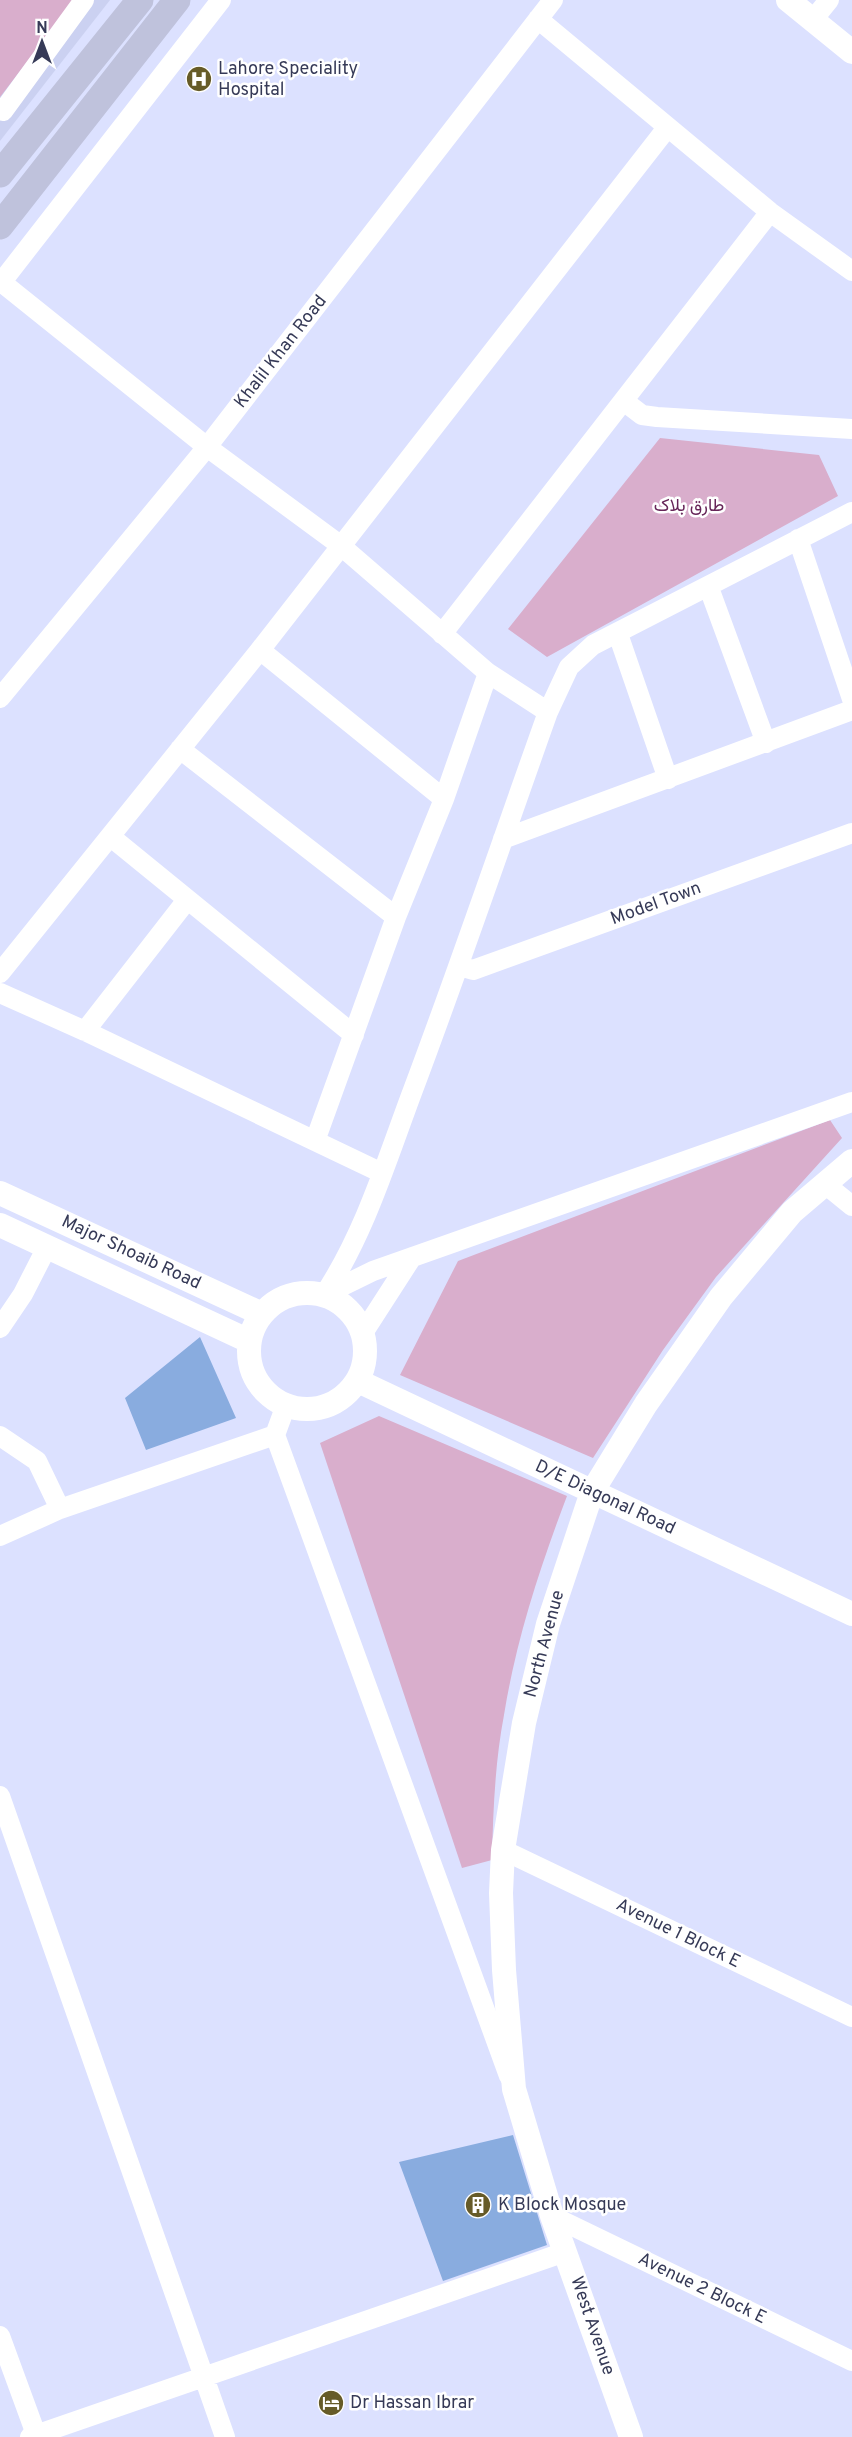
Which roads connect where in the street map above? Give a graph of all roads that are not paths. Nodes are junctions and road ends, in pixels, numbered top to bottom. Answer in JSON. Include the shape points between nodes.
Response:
{"nodes":[{"id":1,"x":84,"y":0,"type":"edge"},
{"id":2,"x":140,"y":0,"type":"edge"},
{"id":3,"x":177,"y":0,"type":"edge"},
{"id":4,"x":221,"y":0,"type":"edge"},
{"id":5,"x":553,"y":0,"type":"edge"},
{"id":6,"x":788,"y":0,"type":"edge"},
{"id":7,"x":829,"y":0,"type":"edge"},
{"id":8,"x":538,"y":19,"type":"junction"},
{"id":9,"x":812,"y":21,"type":"junction"},
{"id":10,"x":852,"y":52,"type":"edge"},
{"id":11,"x":3,"y":111,"type":"dead end"},
{"id":12,"x":667,"y":128,"type":"junction"},
{"id":13,"x":0,"y":174,"type":"edge"},
{"id":14,"x":770,"y":212,"type":"junction"},
{"id":15,"x":0,"y":226,"type":"edge"},
{"id":16,"x":851,"y":267,"type":"edge"},
{"id":17,"x":0,"y":282,"type":"edge"},
{"id":18,"x":625,"y":402,"type":"junction"},
{"id":19,"x":852,"y":429,"type":"edge"},
{"id":20,"x":207,"y":447,"type":"junction"},
{"id":21,"x":852,"y":512,"type":"edge"},
{"id":22,"x":798,"y":539,"type":"junction"},
{"id":23,"x":340,"y":545,"type":"junction"},
{"id":24,"x":709,"y":588,"type":"junction"},
{"id":25,"x":442,"y":634,"type":"junction"},
{"id":26,"x":618,"y":634,"type":"junction"},
{"id":27,"x":260,"y":650,"type":"junction"},
{"id":28,"x":488,"y":673,"type":"junction"},
{"id":29,"x":0,"y":698,"type":"edge"},
{"id":30,"x":852,"y":699,"type":"edge"},
{"id":31,"x":852,"y":710,"type":"edge"},
{"id":32,"x":548,"y":712,"type":"junction"},
{"id":33,"x":766,"y":743,"type":"junction"},
{"id":34,"x":180,"y":749,"type":"junction"},
{"id":35,"x":668,"y":778,"type":"junction"},
{"id":36,"x":444,"y":799,"type":"junction"},
{"id":37,"x":852,"y":833,"type":"edge"},
{"id":38,"x":111,"y":837,"type":"junction"},
{"id":39,"x":503,"y":838,"type":"junction"},
{"id":40,"x":187,"y":900,"type":"junction"},
{"id":41,"x":396,"y":917,"type":"junction"},
{"id":42,"x":459,"y":966,"type":"junction"},
{"id":43,"x":0,"y":973,"type":"edge"},
{"id":44,"x":0,"y":993,"type":"edge"},
{"id":45,"x":85,"y":1031,"type":"junction"},
{"id":46,"x":354,"y":1035,"type":"junction"},
{"id":47,"x":852,"y":1102,"type":"edge"},
{"id":48,"x":315,"y":1141,"type":"junction"},
{"id":49,"x":852,"y":1161,"type":"edge"},
{"id":50,"x":382,"y":1173,"type":"junction"},
{"id":51,"x":825,"y":1184,"type":"junction"},
{"id":52,"x":0,"y":1193,"type":"edge"},
{"id":53,"x":852,"y":1206,"type":"edge"},
{"id":54,"x":0,"y":1225,"type":"edge"},
{"id":55,"x":47,"y":1247,"type":"junction"},
{"id":56,"x":412,"y":1257,"type":"junction"},
{"id":57,"x":324,"y":1295,"type":"junction"},
{"id":58,"x":262,"y":1314,"type":"junction"},
{"id":59,"x":0,"y":1328,"type":"edge"},
{"id":60,"x":363,"y":1333,"type":"junction"},
{"id":61,"x":249,"y":1341,"type":"junction"},
{"id":62,"x":358,"y":1381,"type":"junction"},
{"id":63,"x":286,"y":1406,"type":"junction"},
{"id":64,"x":275,"y":1435,"type":"junction"},
{"id":65,"x":0,"y":1436,"type":"edge"},
{"id":66,"x":592,"y":1492,"type":"junction"},
{"id":67,"x":60,"y":1509,"type":"junction"},
{"id":68,"x":0,"y":1536,"type":"edge"},
{"id":69,"x":852,"y":1614,"type":"edge"},
{"id":70,"x":0,"y":1796,"type":"edge"},
{"id":71,"x":503,"y":1850,"type":"junction"},
{"id":72,"x":852,"y":2017,"type":"edge"},
{"id":73,"x":514,"y":2089,"type":"junction"},
{"id":74,"x":552,"y":2216,"type":"junction"},
{"id":75,"x":566,"y":2252,"type":"junction"},
{"id":76,"x":0,"y":2336,"type":"edge"},
{"id":77,"x":852,"y":2361,"type":"edge"},
{"id":78,"x":206,"y":2378,"type":"junction"},
{"id":79,"x":35,"y":2436,"type":"edge"},
{"id":80,"x":225,"y":2437,"type":"edge"},
{"id":81,"x":631,"y":2437,"type":"edge"}],
"edges":[{"from":1,"to":11,"type":"street"},
{"from":2,"to":13,"type":"main road"},
{"from":3,"to":15,"type":"main road"},
{"from":4,"to":17,"type":"street"},
{"from":5,"to":8,"type":"street","name":"Khalil Khan Road"},
{"from":6,"to":9,"type":"street"},
{"from":7,"to":9,"type":"street"},
{"from":8,"to":12,"type":"street"},
{"from":8,"to":20,"type":"street","name":"Khalil Khan Road"},
{"from":9,"to":10,"type":"street"},
{"from":12,"to":14,"type":"street"},
{"from":12,"to":23,"type":"street"},
{"from":14,"to":16,"type":"street"},
{"from":14,"to":18,"type":"street"},
{"from":17,"to":20,"type":"street"},
{"from":18,"to":19,"type":"street","via":[[642,415],[657,417]]},
{"from":18,"to":25,"type":"street"},
{"from":20,"to":23,"type":"street"},
{"from":20,"to":29,"type":"street","name":"Khalil Khan Road"},
{"from":21,"to":22,"type":"street"},
{"from":22,"to":24,"type":"street"},
{"from":22,"to":30,"type":"street"},
{"from":23,"to":25,"type":"street"},
{"from":23,"to":27,"type":"street"},
{"from":24,"to":26,"type":"street"},
{"from":24,"to":33,"type":"street"},
{"from":25,"to":28,"type":"street"},
{"from":26,"to":32,"type":"street","via":[[579,655],[559,685]]},
{"from":26,"to":35,"type":"street"},
{"from":27,"to":34,"type":"street"},
{"from":27,"to":36,"type":"street"},
{"from":28,"to":32,"type":"street"},
{"from":28,"to":36,"type":"street"},
{"from":31,"to":33,"type":"street"},
{"from":32,"to":39,"type":"street"},
{"from":33,"to":35,"type":"street"},
{"from":34,"to":38,"type":"street"},
{"from":34,"to":41,"type":"street"},
{"from":35,"to":39,"type":"street"},
{"from":36,"to":41,"type":"street"},
{"from":37,"to":42,"type":"street","name":"Model Town","via":[[472,970]]},
{"from":38,"to":40,"type":"street"},
{"from":38,"to":43,"type":"street"},
{"from":39,"to":42,"type":"street"},
{"from":40,"to":45,"type":"street"},
{"from":40,"to":46,"type":"street"},
{"from":41,"to":46,"type":"street"},
{"from":42,"to":50,"type":"street"},
{"from":44,"to":45,"type":"street"},
{"from":45,"to":48,"type":"street"},
{"from":46,"to":48,"type":"street"},
{"from":47,"to":56,"type":"street"},
{"from":48,"to":50,"type":"street"},
{"from":49,"to":51,"type":"street","name":"North Avenue"},
{"from":50,"to":57,"type":"street","via":[[346,1263]]},
{"from":51,"to":53,"type":"street"},
{"from":51,"to":66,"type":"street","name":"North Avenue","via":[[792,1212],[721,1297],[646,1404]]},
{"from":52,"to":58,"type":"street","name":"Major Shoaib Road"},
{"from":54,"to":55,"type":"street","name":"Major Shoaib Road"},
{"from":55,"to":59,"type":"street"},
{"from":55,"to":61,"type":"street","name":"Major Shoaib Road"},
{"from":56,"to":57,"type":"street"},
{"from":56,"to":60,"type":"street"},
{"from":57,"to":58,"type":"street","via":[[290,1295],[274,1302]]},
{"from":57,"to":60,"type":"street","via":[[355,1316]]},
{"from":58,"to":61,"type":"street"},
{"from":60,"to":62,"type":"street","via":[[366,1349]]},
{"from":61,"to":63,"type":"street","via":[[253,1373],[261,1387]]},
{"from":62,"to":63,"type":"street","via":[[334,1403],[319,1408]]},
{"from":62,"to":66,"type":"street","name":"D/E Diagonal Road"},
{"from":63,"to":64,"type":"street"},
{"from":64,"to":67,"type":"street"},
{"from":64,"to":73,"type":"street"},
{"from":65,"to":67,"type":"street","via":[[37,1461]]},
{"from":66,"to":69,"type":"street","name":"D/E Diagonal Road"},
{"from":66,"to":71,"type":"street","name":"North Avenue","via":[[566,1566],[524,1723]]},
{"from":67,"to":68,"type":"street"},
{"from":70,"to":78,"type":"street"},
{"from":71,"to":72,"type":"street","name":"Avenue 1 Block E"},
{"from":71,"to":73,"type":"street","name":"North Avenue","via":[[504,1970]]},
{"from":73,"to":74,"type":"street","name":"North Avenue"},
{"from":74,"to":75,"type":"street","name":"West Avenue"},
{"from":74,"to":77,"type":"street","name":"Avenue 2 Block E"},
{"from":75,"to":78,"type":"street"},
{"from":75,"to":81,"type":"street","name":"West Avenue"},
{"from":76,"to":79,"type":"street"},
{"from":78,"to":79,"type":"street"},
{"from":78,"to":80,"type":"street"}]}
